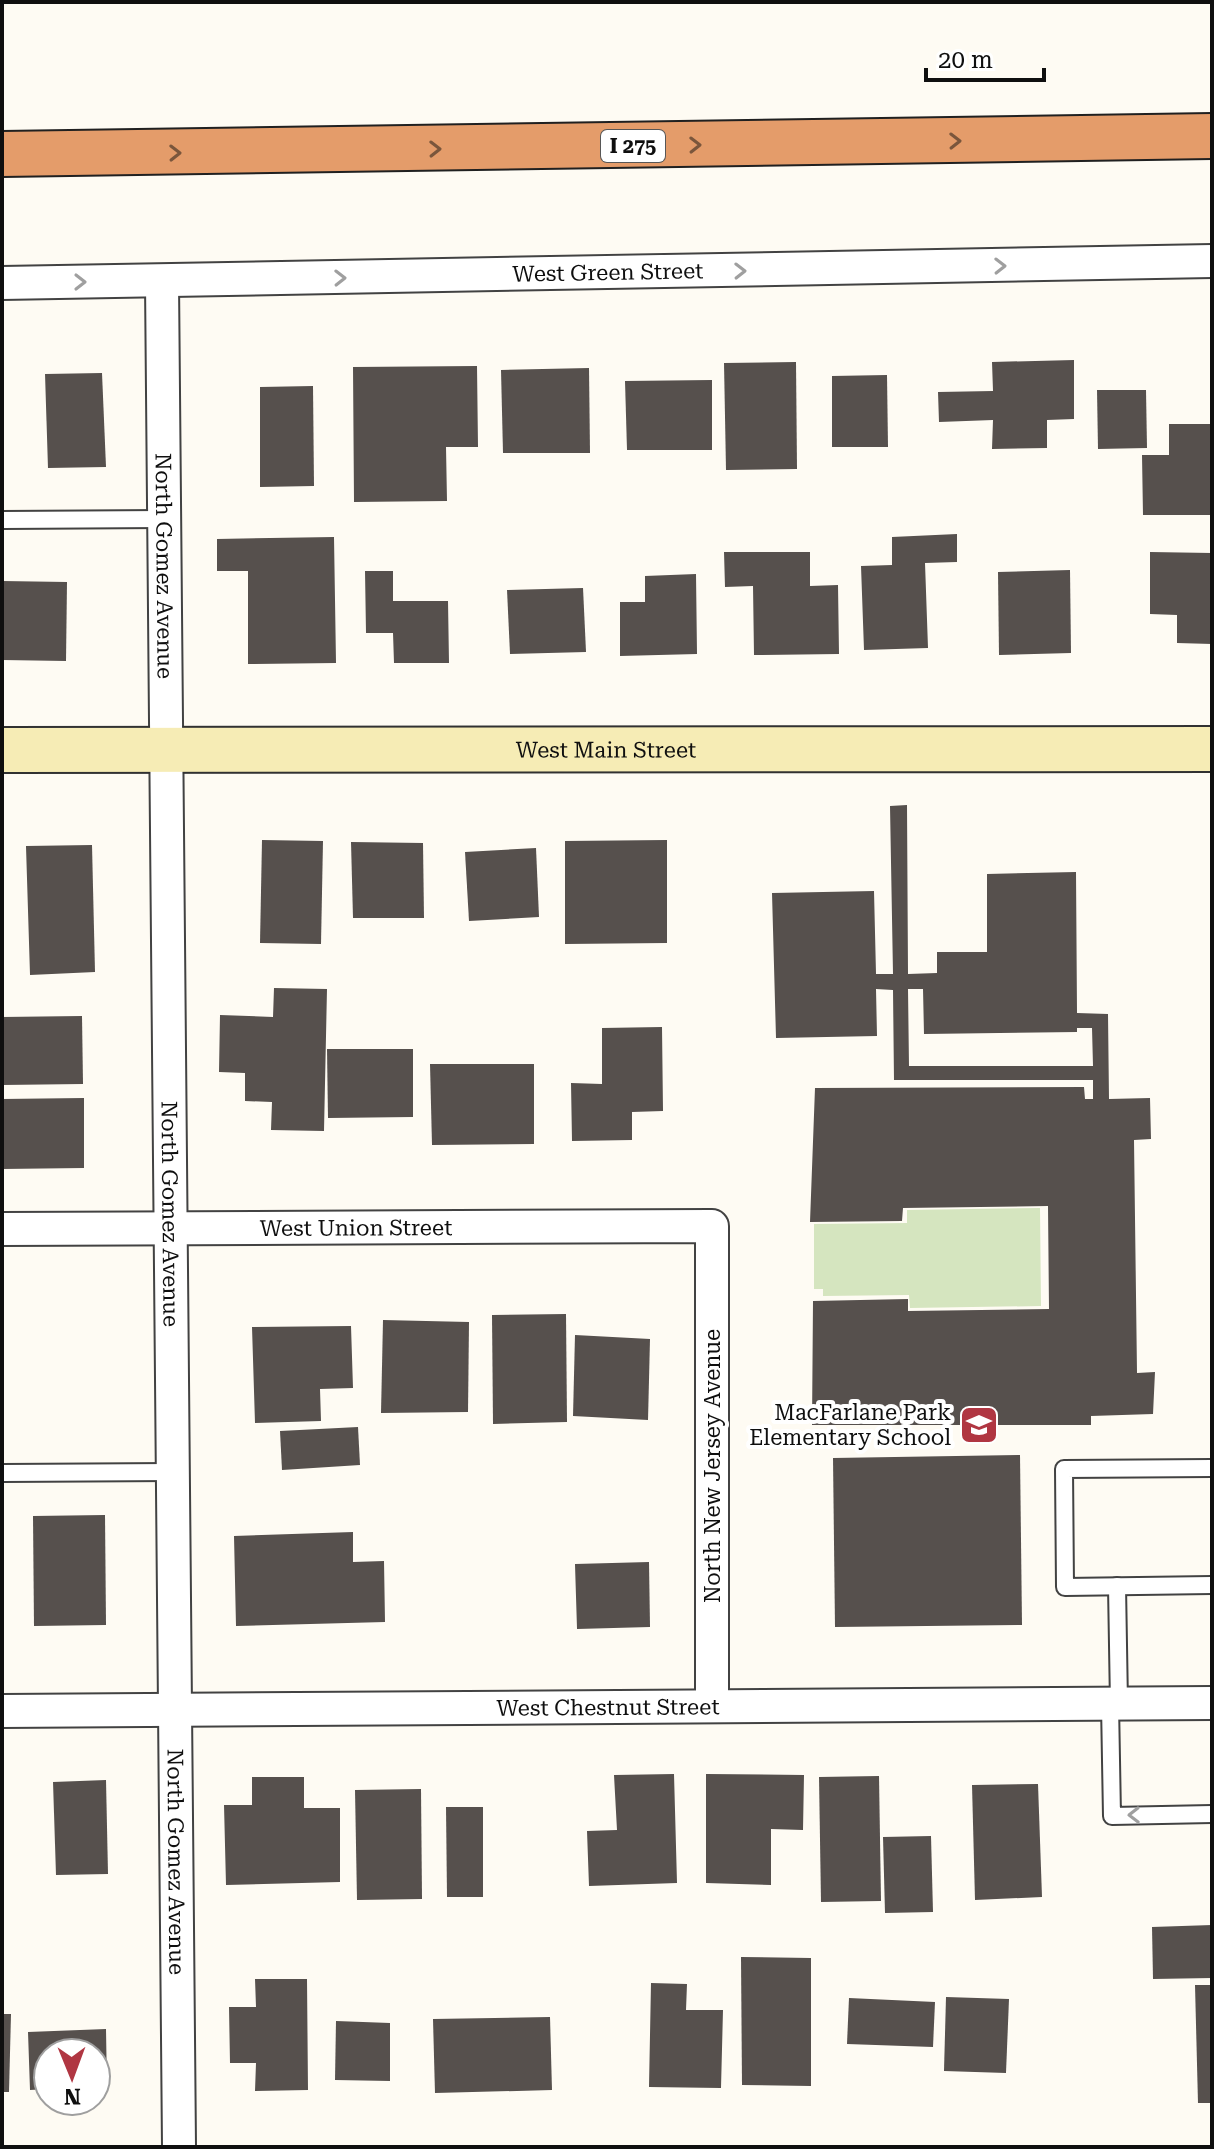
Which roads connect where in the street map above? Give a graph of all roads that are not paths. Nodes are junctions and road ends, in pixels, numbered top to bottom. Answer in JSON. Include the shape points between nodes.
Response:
{"nodes":[{"id":1,"x":1212,"y":136,"type":"edge"},
{"id":2,"x":2,"y":154,"type":"edge"},
{"id":3,"x":97,"y":154,"type":"junction"},
{"id":4,"x":2,"y":171,"type":"edge"},
{"id":5,"x":1212,"y":261,"type":"edge"},
{"id":6,"x":162,"y":282,"type":"junction"},
{"id":7,"x":2,"y":283,"type":"edge"},
{"id":8,"x":163,"y":519,"type":"junction"},
{"id":9,"x":2,"y":520,"type":"edge"},
{"id":10,"x":165,"y":748,"type":"junction"},
{"id":11,"x":1212,"y":749,"type":"edge"},
{"id":12,"x":2,"y":750,"type":"edge"},
{"id":13,"x":712,"y":1226,"type":"joint"},
{"id":14,"x":170,"y":1227,"type":"junction"},
{"id":15,"x":2,"y":1229,"type":"edge"},
{"id":16,"x":1212,"y":1468,"type":"edge"},
{"id":17,"x":173,"y":1472,"type":"junction"},
{"id":18,"x":2,"y":1473,"type":"edge"},
{"id":19,"x":1212,"y":1585,"type":"edge"},
{"id":20,"x":1117,"y":1586,"type":"junction"},
{"id":21,"x":1212,"y":1703,"type":"edge"},
{"id":22,"x":1114,"y":1704,"type":"junction"},
{"id":23,"x":712,"y":1706,"type":"junction"},
{"id":24,"x":175,"y":1710,"type":"junction"},
{"id":25,"x":2,"y":1711,"type":"edge"},
{"id":26,"x":1212,"y":1814,"type":"edge"},
{"id":27,"x":179,"y":2147,"type":"edge"}],
"edges":[{"from":3,"to":1,"type":"highway","number":"I 275","one_way":true},
{"from":2,"to":3,"type":"highway","number":"I 275"},
{"from":3,"to":4,"type":"highway"},
{"from":6,"to":5,"type":"street","name":"West Green Street","one_way":true},
{"from":7,"to":6,"type":"street","name":"West Green Street","one_way":true},
{"from":6,"to":8,"type":"street","name":"North Gomez Avenue"},
{"from":8,"to":9,"type":"lane"},
{"from":8,"to":10,"type":"street","name":"North Gomez Avenue"},
{"from":10,"to":11,"type":"street","name":"West Main Street"},
{"from":10,"to":12,"type":"street","name":"West Main Street"},
{"from":10,"to":14,"type":"street","name":"North Gomez Avenue"},
{"from":13,"to":14,"type":"street","name":"West Union Street"},
{"from":13,"to":23,"type":"street","name":"North New Jersey Avenue"},
{"from":14,"to":15,"type":"street","name":"West Union Street"},
{"from":14,"to":17,"type":"street","name":"North Gomez Avenue"},
{"from":16,"to":20,"type":"lane","via":[[1064,1469],[1065,1587]]},
{"from":17,"to":18,"type":"lane"},
{"from":17,"to":24,"type":"street","name":"North Gomez Avenue"},
{"from":19,"to":20,"type":"lane"},
{"from":20,"to":22,"type":"lane"},
{"from":21,"to":22,"type":"street","name":"West Chestnut Street"},
{"from":22,"to":23,"type":"street","name":"West Chestnut Street"},
{"from":26,"to":22,"type":"lane","one_way":true,"via":[[1112,1816]]},
{"from":23,"to":24,"type":"street","name":"West Chestnut Street"},
{"from":24,"to":25,"type":"street","name":"West Chestnut Street"},
{"from":24,"to":27,"type":"street","name":"North Gomez Avenue"}]}
